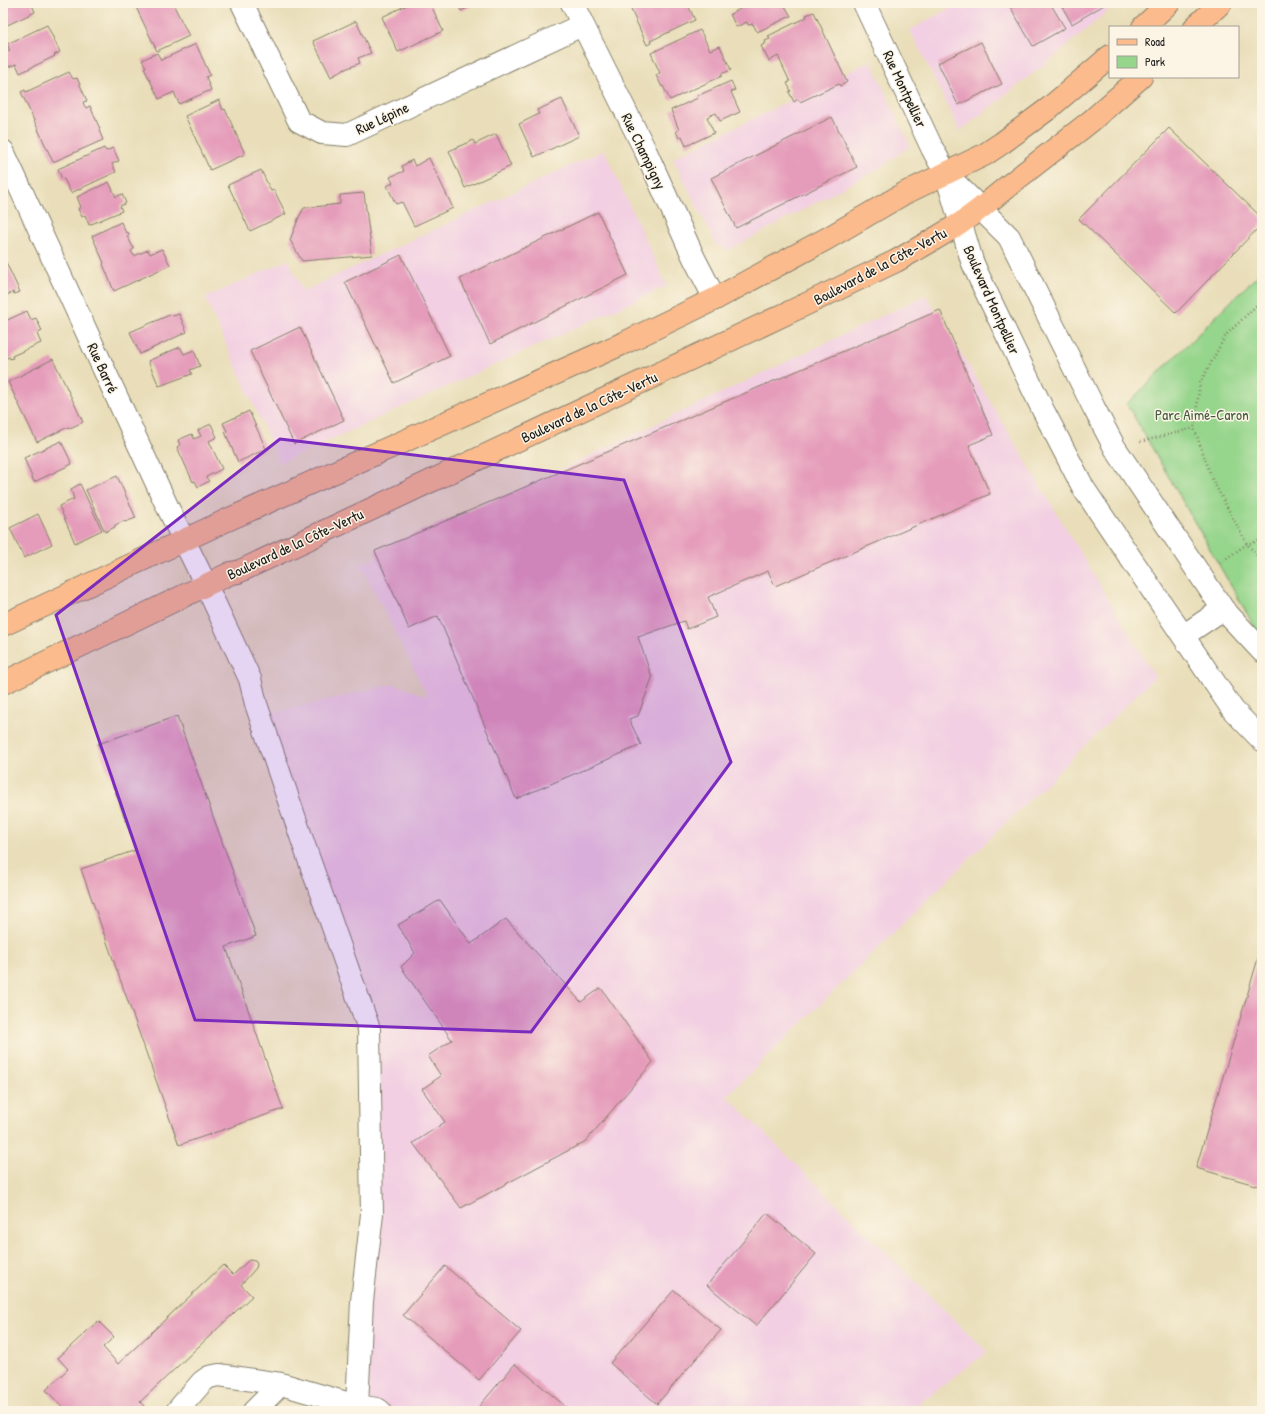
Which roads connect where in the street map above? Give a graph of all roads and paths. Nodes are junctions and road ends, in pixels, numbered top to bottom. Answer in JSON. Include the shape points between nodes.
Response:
{"nodes":[{"id":1,"x":242,"y":3,"type":"edge"},
{"id":2,"x":572,"y":3,"type":"edge"},
{"id":3,"x":864,"y":3,"type":"edge"},
{"id":4,"x":1221,"y":3,"type":"edge"},
{"id":5,"x":1164,"y":5,"type":"edge"},
{"id":6,"x":582,"y":25,"type":"junction"},
{"id":7,"x":1144,"y":26,"type":"edge"},
{"id":8,"x":1196,"y":26,"type":"edge"},
{"id":9,"x":1109,"y":57,"type":"edge"},
{"id":10,"x":1140,"y":78,"type":"edge"},
{"id":11,"x":3,"y":151,"type":"edge"},
{"id":12,"x":946,"y":174,"type":"junction"},
{"id":13,"x":980,"y":208,"type":"junction"},
{"id":14,"x":961,"y":223,"type":"junction"},
{"id":15,"x":715,"y":300,"type":"junction"},
{"id":16,"x":1262,"y":300,"type":"edge"},
{"id":17,"x":1194,"y":428,"type":"junction"},
{"id":18,"x":1116,"y":448,"type":"junction"},
{"id":19,"x":1262,"y":540,"type":"edge"},
{"id":20,"x":184,"y":541,"type":"junction"},
{"id":21,"x":1247,"y":544,"type":"junction"},
{"id":22,"x":1262,"y":561,"type":"edge"},
{"id":23,"x":1217,"y":564,"type":"dead end"},
{"id":24,"x":206,"y":585,"type":"junction"},
{"id":25,"x":1223,"y":609,"type":"junction"},
{"id":26,"x":3,"y":625,"type":"edge"},
{"id":27,"x":1183,"y":636,"type":"junction"},
{"id":28,"x":1262,"y":651,"type":"edge"},
{"id":29,"x":3,"y":683,"type":"edge"},
{"id":30,"x":1262,"y":740,"type":"edge"},
{"id":31,"x":281,"y":1384,"type":"junction"},
{"id":32,"x":353,"y":1409,"type":"edge"},
{"id":33,"x":177,"y":1411,"type":"edge"},
{"id":34,"x":254,"y":1411,"type":"edge"},
{"id":35,"x":380,"y":1411,"type":"edge"}],
"edges":[{"from":1,"to":6,"type":"street","name":"Rue Lépine","via":[[299,121],[322,133],[347,134]]},
{"from":2,"to":6,"type":"street","name":"Rue Champigny"},
{"from":3,"to":12,"type":"street","name":"Rue Montpellier"},
{"from":4,"to":8,"type":"main road"},
{"from":5,"to":7,"type":"main road"},
{"from":6,"to":15,"type":"street","name":"Rue Champigny","via":[[646,152]]},
{"from":9,"to":12,"type":"main road","via":[[1002,144]]},
{"from":10,"to":13,"type":"main road","name":"Boulevard de la Côte-Vertu","via":[[1081,130]]},
{"from":11,"to":20,"type":"street","name":"Rue Barré"},
{"from":12,"to":13,"type":"street"},
{"from":12,"to":14,"type":"street","name":"Boulevard Montpellier"},
{"from":12,"to":15,"type":"main road","via":[[905,193]]},
{"from":13,"to":14,"type":"main road","name":"Boulevard de la Côte-Vertu"},
{"from":13,"to":18,"type":"street","via":[[1010,237]]},
{"from":14,"to":24,"type":"main road","name":"Boulevard de la Côte-Vertu","via":[[896,261],[816,300]]},
{"from":14,"to":27,"type":"street","name":"Boulevard Montpellier","via":[[978,275],[1042,410],[1080,482]]},
{"from":15,"to":20,"type":"main road"},
{"from":16,"to":17,"type":"path","via":[[1226,335],[1211,362],[1200,383]]},
{"from":17,"to":18,"type":"path"},
{"from":17,"to":21,"type":"path","via":[[1213,481]]},
{"from":18,"to":25,"type":"street"},
{"from":19,"to":21,"type":"path"},
{"from":20,"to":24,"type":"street","name":"Rue Barré"},
{"from":20,"to":26,"type":"main road"},
{"from":21,"to":22,"type":"path"},
{"from":21,"to":23,"type":"path"},
{"from":24,"to":29,"type":"main road","name":"Boulevard de la Côte-Vertu"},
{"from":24,"to":32,"type":"street","name":"Rue Barré","via":[[250,679],[302,841],[369,1029],[372,1214]]},
{"from":25,"to":27,"type":"street"},
{"from":25,"to":28,"type":"street"},
{"from":27,"to":30,"type":"street","name":"Boulevard Montpellier","via":[[1233,710]]},
{"from":31,"to":32,"type":"street"},
{"from":31,"to":33,"type":"street","via":[[219,1375],[209,1377]]},
{"from":31,"to":34,"type":"street"},
{"from":32,"to":35,"type":"street"}]}
